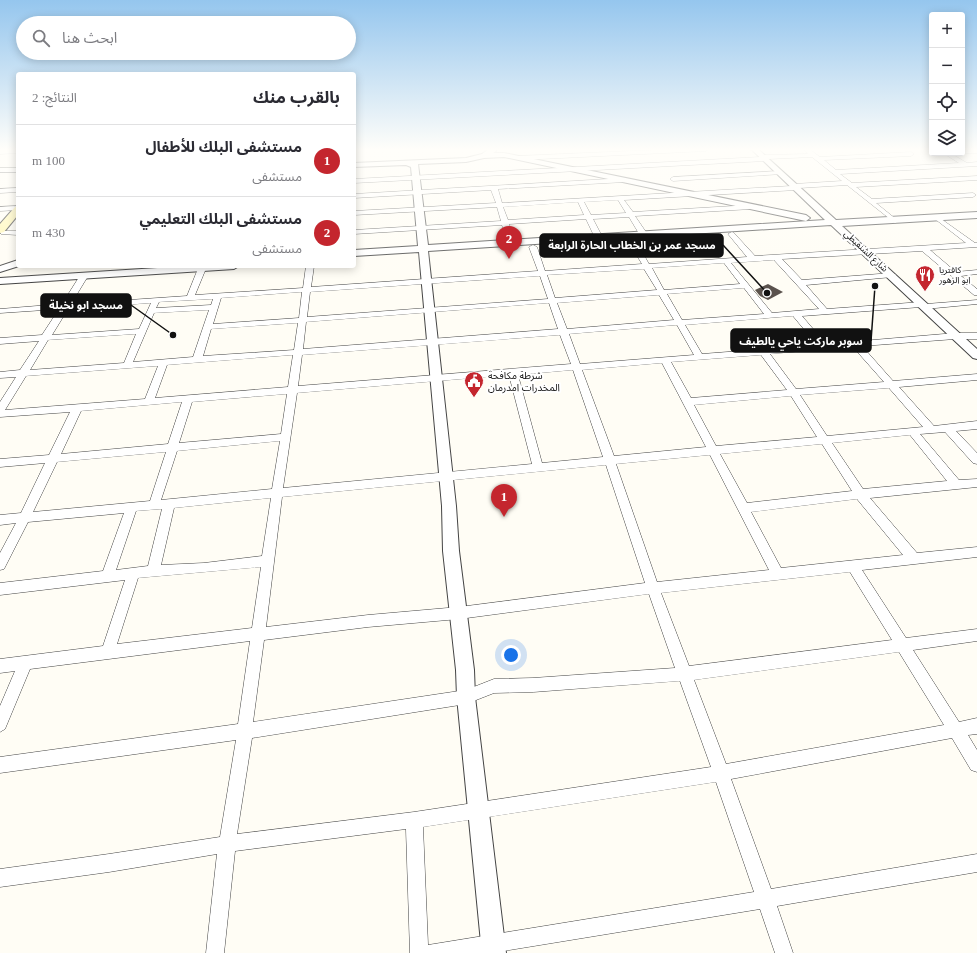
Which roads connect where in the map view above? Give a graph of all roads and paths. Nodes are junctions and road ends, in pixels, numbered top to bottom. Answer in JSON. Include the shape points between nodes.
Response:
{"nodes":[{"id":1,"x":418,"y":193,"type":"edge"},
{"id":2,"x":496,"y":193,"type":"edge"},
{"id":3,"x":679,"y":193,"type":"edge"},
{"id":4,"x":687,"y":193,"type":"edge"},
{"id":5,"x":802,"y":193,"type":"edge"},
{"id":6,"x":862,"y":193,"type":"edge"},
{"id":7,"x":938,"y":193,"type":"edge"},
{"id":8,"x":975,"y":196,"type":"edge"},
{"id":9,"x":943,"y":197,"type":"junction"},
{"id":10,"x":620,"y":198,"type":"junction"},
{"id":11,"x":580,"y":200,"type":"junction"},
{"id":12,"x":871,"y":201,"type":"junction"},
{"id":13,"x":500,"y":205,"type":"junction"},
{"id":14,"x":751,"y":207,"type":"junction"},
{"id":15,"x":16,"y":208,"type":"edge"},
{"id":16,"x":0,"y":209,"type":"edge"},
{"id":17,"x":419,"y":210,"type":"junction"},
{"id":18,"x":16,"y":211,"type":"edge"},
{"id":19,"x":356,"y":213,"type":"edge"},
{"id":20,"x":631,"y":215,"type":"junction"},
{"id":21,"x":977,"y":215,"type":"edge"},
{"id":22,"x":588,"y":218,"type":"junction"},
{"id":23,"x":938,"y":218,"type":"junction"},
{"id":24,"x":16,"y":219,"type":"edge"},
{"id":25,"x":895,"y":221,"type":"junction"},
{"id":26,"x":506,"y":223,"type":"junction"},
{"id":27,"x":836,"y":223,"type":"junction"},
{"id":28,"x":421,"y":228,"type":"junction"},
{"id":29,"x":2,"y":231,"type":"edge"},
{"id":30,"x":356,"y":232,"type":"edge"},
{"id":31,"x":16,"y":233,"type":"edge"},
{"id":32,"x":732,"y":234,"type":"junction"},
{"id":33,"x":644,"y":235,"type":"junction"},
{"id":34,"x":599,"y":238,"type":"junction"},
{"id":35,"x":630,"y":238,"type":"junction"},
{"id":36,"x":512,"y":244,"type":"junction"},
{"id":37,"x":975,"y":245,"type":"edge"},
{"id":38,"x":533,"y":247,"type":"junction"},
{"id":39,"x":924,"y":248,"type":"junction"},
{"id":40,"x":423,"y":251,"type":"junction"},
{"id":41,"x":866,"y":252,"type":"junction"},
{"id":42,"x":356,"y":253,"type":"edge"},
{"id":43,"x":776,"y":257,"type":"junction"},
{"id":44,"x":356,"y":258,"type":"edge"},
{"id":45,"x":753,"y":259,"type":"junction"},
{"id":46,"x":726,"y":261,"type":"junction"},
{"id":47,"x":16,"y":264,"type":"edge"},
{"id":48,"x":647,"y":266,"type":"junction"},
{"id":49,"x":122,"y":268,"type":"edge"},
{"id":50,"x":189,"y":268,"type":"edge"},
{"id":51,"x":202,"y":268,"type":"edge"},
{"id":52,"x":310,"y":268,"type":"edge"},
{"id":53,"x":0,"y":269,"type":"edge"},
{"id":54,"x":977,"y":272,"type":"edge"},
{"id":55,"x":542,"y":274,"type":"junction"},
{"id":56,"x":954,"y":274,"type":"junction"},
{"id":57,"x":892,"y":275,"type":"junction"},
{"id":58,"x":0,"y":276,"type":"edge"},
{"id":59,"x":84,"y":276,"type":"junction"},
{"id":60,"x":0,"y":281,"type":"edge"},
{"id":61,"x":426,"y":281,"type":"junction"},
{"id":62,"x":799,"y":283,"type":"junction"},
{"id":63,"x":746,"y":286,"type":"junction"},
{"id":64,"x":307,"y":290,"type":"junction"},
{"id":65,"x":662,"y":293,"type":"junction"},
{"id":66,"x":977,"y":293,"type":"edge"},
{"id":67,"x":218,"y":296,"type":"junction"},
{"id":68,"x":190,"y":298,"type":"junction"},
{"id":69,"x":156,"y":300,"type":"junction"},
{"id":70,"x":552,"y":301,"type":"junction"},
{"id":71,"x":977,"y":302,"type":"edge"},
{"id":72,"x":924,"y":305,"type":"junction"},
{"id":73,"x":64,"y":306,"type":"junction"},
{"id":74,"x":214,"y":307,"type":"junction"},
{"id":75,"x":429,"y":310,"type":"junction"},
{"id":76,"x":0,"y":311,"type":"edge"},
{"id":77,"x":152,"y":311,"type":"junction"},
{"id":78,"x":825,"y":311,"type":"junction"},
{"id":79,"x":795,"y":313,"type":"junction"},
{"id":80,"x":770,"y":315,"type":"junction"},
{"id":81,"x":303,"y":319,"type":"junction"},
{"id":82,"x":679,"y":322,"type":"junction"},
{"id":83,"x":208,"y":327,"type":"junction"},
{"id":84,"x":142,"y":331,"type":"junction"},
{"id":85,"x":563,"y":332,"type":"junction"},
{"id":86,"x":957,"y":336,"type":"junction"},
{"id":87,"x":977,"y":336,"type":"edge"},
{"id":88,"x":45,"y":338,"type":"junction"},
{"id":89,"x":0,"y":341,"type":"edge"},
{"id":90,"x":432,"y":342,"type":"junction"},
{"id":91,"x":855,"y":344,"type":"junction"},
{"id":92,"x":824,"y":347,"type":"junction"},
{"id":93,"x":763,"y":351,"type":"junction"},
{"id":94,"x":298,"y":352,"type":"junction"},
{"id":95,"x":977,"y":355,"type":"edge"},
{"id":96,"x":699,"y":356,"type":"junction"},
{"id":97,"x":665,"y":359,"type":"junction"},
{"id":98,"x":197,"y":360,"type":"junction"},
{"id":99,"x":164,"y":362,"type":"junction"},
{"id":100,"x":127,"y":365,"type":"junction"},
{"id":101,"x":575,"y":367,"type":"junction"},
{"id":102,"x":513,"y":372,"type":"junction"},
{"id":103,"x":23,"y":373,"type":"junction"},
{"id":104,"x":0,"y":375,"type":"edge"},
{"id":105,"x":977,"y":377,"type":"edge"},
{"id":106,"x":436,"y":378,"type":"junction"},
{"id":107,"x":890,"y":384,"type":"junction"},
{"id":108,"x":293,"y":390,"type":"junction"},
{"id":109,"x":793,"y":392,"type":"junction"},
{"id":110,"x":188,"y":399,"type":"junction"},
{"id":111,"x":149,"y":402,"type":"junction"},
{"id":112,"x":688,"y":402,"type":"junction"},
{"id":113,"x":77,"y":408,"type":"junction"},
{"id":114,"x":0,"y":410,"type":"edge"},
{"id":115,"x":0,"y":414,"type":"edge"},
{"id":116,"x":977,"y":425,"type":"edge"},
{"id":117,"x":948,"y":428,"type":"junction"},
{"id":118,"x":931,"y":429,"type":"junction"},
{"id":119,"x":912,"y":431,"type":"junction"},
{"id":120,"x":286,"y":437,"type":"junction"},
{"id":121,"x":823,"y":440,"type":"junction"},
{"id":122,"x":172,"y":447,"type":"junction"},
{"id":123,"x":714,"y":451,"type":"junction"},
{"id":124,"x":53,"y":458,"type":"junction"},
{"id":125,"x":977,"y":460,"type":"edge"},
{"id":126,"x":610,"y":461,"type":"junction"},
{"id":127,"x":0,"y":463,"type":"edge"},
{"id":128,"x":538,"y":468,"type":"junction"},
{"id":129,"x":446,"y":476,"type":"junction"},
{"id":130,"x":977,"y":484,"type":"edge"},
{"id":131,"x":957,"y":486,"type":"junction"},
{"id":132,"x":277,"y":492,"type":"junction"},
{"id":133,"x":860,"y":494,"type":"junction"},
{"id":134,"x":169,"y":504,"type":"junction"},
{"id":135,"x":154,"y":506,"type":"junction"},
{"id":136,"x":132,"y":507,"type":"junction"},
{"id":137,"x":744,"y":508,"type":"junction"},
{"id":138,"x":25,"y":517,"type":"junction"},
{"id":139,"x":0,"y":520,"type":"edge"},
{"id":140,"x":975,"y":556,"type":"edge"},
{"id":141,"x":914,"y":559,"type":"junction"},
{"id":142,"x":268,"y":561,"type":"junction"},
{"id":143,"x":0,"y":565,"type":"edge"},
{"id":144,"x":853,"y":566,"type":"junction"},
{"id":145,"x":153,"y":571,"type":"junction"},
{"id":146,"x":778,"y":574,"type":"junction"},
{"id":147,"x":132,"y":575,"type":"junction"},
{"id":148,"x":107,"y":577,"type":"junction"},
{"id":149,"x":653,"y":588,"type":"junction"},
{"id":150,"x":0,"y":589,"type":"edge"},
{"id":151,"x":459,"y":613,"type":"junction"},
{"id":152,"x":258,"y":635,"type":"junction"},
{"id":153,"x":977,"y":635,"type":"edge"},
{"id":154,"x":903,"y":646,"type":"junction"},
{"id":155,"x":108,"y":652,"type":"junction"},
{"id":156,"x":25,"y":663,"type":"junction"},
{"id":157,"x":0,"y":666,"type":"edge"},
{"id":158,"x":685,"y":674,"type":"junction"},
{"id":159,"x":466,"y":697,"type":"junction"},
{"id":160,"x":0,"y":724,"type":"edge"},
{"id":161,"x":977,"y":726,"type":"edge"},
{"id":162,"x":956,"y":729,"type":"junction"},
{"id":163,"x":245,"y":731,"type":"junction"},
{"id":164,"x":977,"y":764,"type":"edge"},
{"id":165,"x":0,"y":765,"type":"edge"},
{"id":166,"x":721,"y":773,"type":"junction"},
{"id":167,"x":479,"y":810,"type":"junction"},
{"id":168,"x":414,"y":820,"type":"junction"},
{"id":169,"x":228,"y":844,"type":"junction"},
{"id":170,"x":977,"y":863,"type":"edge"},
{"id":171,"x":0,"y":878,"type":"edge"},
{"id":172,"x":765,"y":900,"type":"junction"},
{"id":173,"x":493,"y":948,"type":"edge"},
{"id":174,"x":215,"y":953,"type":"edge"},
{"id":175,"x":419,"y":953,"type":"edge"},
{"id":176,"x":432,"y":953,"type":"edge"},
{"id":177,"x":784,"y":953,"type":"edge"}],
"edges":[{"from":1,"to":17,"type":"street"},
{"from":2,"to":13,"type":"street"},
{"from":3,"to":10,"type":"street"},
{"from":4,"to":14,"type":"street"},
{"from":5,"to":27,"type":"street","name":"شارع الشنقيطي"},
{"from":6,"to":12,"type":"street"},
{"from":7,"to":9,"type":"street"},
{"from":8,"to":9,"type":"street"},
{"from":9,"to":12,"type":"street"},
{"from":10,"to":11,"type":"street"},
{"from":10,"to":20,"type":"street"},
{"from":11,"to":13,"type":"street"},
{"from":11,"to":22,"type":"street"},
{"from":12,"to":25,"type":"street"},
{"from":13,"to":17,"type":"street"},
{"from":13,"to":26,"type":"street"},
{"from":14,"to":20,"type":"street"},
{"from":14,"to":27,"type":"street"},
{"from":15,"to":16,"type":"street"},
{"from":17,"to":19,"type":"street"},
{"from":17,"to":28,"type":"street"},
{"from":18,"to":29,"type":"main road"},
{"from":20,"to":22,"type":"street"},
{"from":20,"to":33,"type":"street"},
{"from":21,"to":23,"type":"street"},
{"from":22,"to":26,"type":"street"},
{"from":22,"to":34,"type":"street"},
{"from":23,"to":25,"type":"street"},
{"from":23,"to":37,"type":"street"},
{"from":24,"to":29,"type":"main road"},
{"from":25,"to":27,"type":"street"},
{"from":26,"to":28,"type":"street"},
{"from":26,"to":36,"type":"street"},
{"from":27,"to":32,"type":"street"},
{"from":27,"to":33,"type":"street"},
{"from":27,"to":41,"type":"street","name":"شارع الشنقيطي"},
{"from":28,"to":30,"type":"street"},
{"from":28,"to":40,"type":"street"},
{"from":29,"to":31,"type":"street"},
{"from":32,"to":35,"type":"street"},
{"from":32,"to":45,"type":"street"},
{"from":33,"to":35,"type":"street"},
{"from":34,"to":35,"type":"street"},
{"from":34,"to":36,"type":"street"},
{"from":35,"to":38,"type":"street"},
{"from":35,"to":48,"type":"street"},
{"from":36,"to":40,"type":"street"},
{"from":37,"to":39,"type":"street"},
{"from":38,"to":40,"type":"street"},
{"from":38,"to":55,"type":"street"},
{"from":39,"to":41,"type":"street"},
{"from":39,"to":56,"type":"street"},
{"from":40,"to":42,"type":"street"},
{"from":40,"to":44,"type":"street"},
{"from":40,"to":61,"type":"street"},
{"from":41,"to":43,"type":"street"},
{"from":41,"to":57,"type":"street","name":"شارع الشنقيطي"},
{"from":43,"to":45,"type":"street"},
{"from":43,"to":62,"type":"street"},
{"from":45,"to":46,"type":"street"},
{"from":46,"to":48,"type":"street"},
{"from":46,"to":63,"type":"street"},
{"from":47,"to":53,"type":"street"},
{"from":48,"to":55,"type":"street"},
{"from":48,"to":65,"type":"street"},
{"from":49,"to":58,"type":"street"},
{"from":50,"to":59,"type":"street"},
{"from":51,"to":68,"type":"street"},
{"from":52,"to":64,"type":"street"},
{"from":54,"to":56,"type":"street"},
{"from":55,"to":61,"type":"street"},
{"from":55,"to":70,"type":"street"},
{"from":56,"to":66,"type":"street"},
{"from":57,"to":62,"type":"street"},
{"from":57,"to":72,"type":"street","name":"شارع الشنقيطي"},
{"from":59,"to":60,"type":"street"},
{"from":59,"to":73,"type":"street"},
{"from":61,"to":64,"type":"street"},
{"from":61,"to":75,"type":"street"},
{"from":62,"to":78,"type":"street"},
{"from":63,"to":65,"type":"street"},
{"from":63,"to":80,"type":"street"},
{"from":64,"to":67,"type":"street"},
{"from":64,"to":81,"type":"street"},
{"from":65,"to":70,"type":"street"},
{"from":65,"to":82,"type":"street"},
{"from":67,"to":68,"type":"street"},
{"from":67,"to":74,"type":"street"},
{"from":68,"to":69,"type":"street"},
{"from":69,"to":73,"type":"street"},
{"from":69,"to":77,"type":"street"},
{"from":70,"to":75,"type":"street"},
{"from":70,"to":85,"type":"street"},
{"from":71,"to":72,"type":"street"},
{"from":72,"to":78,"type":"street"},
{"from":72,"to":86,"type":"street","name":"شارع الشنقيطي"},
{"from":73,"to":76,"type":"street"},
{"from":73,"to":88,"type":"street"},
{"from":74,"to":77,"type":"street"},
{"from":74,"to":83,"type":"street"},
{"from":75,"to":81,"type":"street"},
{"from":75,"to":90,"type":"street"},
{"from":77,"to":84,"type":"street"},
{"from":78,"to":79,"type":"street"},
{"from":79,"to":80,"type":"street"},
{"from":79,"to":92,"type":"street"},
{"from":80,"to":82,"type":"street"},
{"from":81,"to":83,"type":"street"},
{"from":81,"to":94,"type":"street"},
{"from":82,"to":85,"type":"street"},
{"from":82,"to":96,"type":"street"},
{"from":83,"to":98,"type":"street"},
{"from":84,"to":88,"type":"street"},
{"from":84,"to":100,"type":"street"},
{"from":85,"to":90,"type":"street"},
{"from":85,"to":101,"type":"street"},
{"from":86,"to":87,"type":"street"},
{"from":86,"to":91,"type":"street"},
{"from":86,"to":95,"type":"street","name":"شارع الشنقيطي"},
{"from":88,"to":89,"type":"street"},
{"from":88,"to":103,"type":"street"},
{"from":90,"to":94,"type":"street"},
{"from":90,"to":106,"type":"street"},
{"from":91,"to":92,"type":"street"},
{"from":91,"to":107,"type":"street"},
{"from":92,"to":93,"type":"street"},
{"from":93,"to":96,"type":"street"},
{"from":93,"to":109,"type":"street"},
{"from":94,"to":98,"type":"street"},
{"from":94,"to":108,"type":"street"},
{"from":96,"to":97,"type":"street"},
{"from":97,"to":101,"type":"street"},
{"from":97,"to":112,"type":"street"},
{"from":98,"to":99,"type":"street"},
{"from":99,"to":100,"type":"street"},
{"from":99,"to":111,"type":"street"},
{"from":100,"to":103,"type":"street"},
{"from":101,"to":102,"type":"street"},
{"from":101,"to":126,"type":"street"},
{"from":102,"to":106,"type":"street"},
{"from":102,"to":128,"type":"street"},
{"from":103,"to":104,"type":"street"},
{"from":103,"to":114,"type":"street"},
{"from":105,"to":107,"type":"street"},
{"from":106,"to":108,"type":"street"},
{"from":106,"to":129,"type":"street"},
{"from":107,"to":109,"type":"street"},
{"from":107,"to":118,"type":"street"},
{"from":108,"to":110,"type":"street"},
{"from":108,"to":120,"type":"street"},
{"from":109,"to":112,"type":"street"},
{"from":109,"to":121,"type":"street"},
{"from":110,"to":111,"type":"street"},
{"from":110,"to":122,"type":"street"},
{"from":111,"to":113,"type":"street"},
{"from":112,"to":123,"type":"street"},
{"from":113,"to":115,"type":"street"},
{"from":113,"to":124,"type":"street"},
{"from":116,"to":117,"type":"street"},
{"from":117,"to":118,"type":"street"},
{"from":117,"to":125,"type":"street"},
{"from":118,"to":119,"type":"street"},
{"from":119,"to":121,"type":"street"},
{"from":119,"to":131,"type":"street"},
{"from":120,"to":122,"type":"street"},
{"from":120,"to":132,"type":"street"},
{"from":121,"to":123,"type":"street"},
{"from":121,"to":133,"type":"street"},
{"from":122,"to":124,"type":"street"},
{"from":122,"to":135,"type":"street"},
{"from":123,"to":126,"type":"street"},
{"from":123,"to":137,"type":"street"},
{"from":124,"to":127,"type":"street"},
{"from":124,"to":138,"type":"street"},
{"from":126,"to":128,"type":"street"},
{"from":126,"to":149,"type":"street"},
{"from":128,"to":129,"type":"street"},
{"from":129,"to":132,"type":"street"},
{"from":129,"to":151,"type":"street","via":[[450,551]]},
{"from":130,"to":131,"type":"street"},
{"from":131,"to":133,"type":"street"},
{"from":132,"to":134,"type":"street"},
{"from":132,"to":142,"type":"street"},
{"from":133,"to":137,"type":"street"},
{"from":133,"to":141,"type":"street"},
{"from":134,"to":135,"type":"street"},
{"from":134,"to":145,"type":"street"},
{"from":135,"to":136,"type":"street"},
{"from":136,"to":138,"type":"street"},
{"from":136,"to":148,"type":"street"},
{"from":137,"to":146,"type":"street"},
{"from":138,"to":139,"type":"street"},
{"from":138,"to":143,"type":"street"},
{"from":140,"to":141,"type":"street"},
{"from":141,"to":144,"type":"street"},
{"from":142,"to":145,"type":"street"},
{"from":142,"to":152,"type":"street"},
{"from":144,"to":146,"type":"street"},
{"from":144,"to":154,"type":"street"},
{"from":145,"to":147,"type":"street"},
{"from":146,"to":149,"type":"street"},
{"from":147,"to":148,"type":"street"},
{"from":147,"to":155,"type":"street"},
{"from":148,"to":150,"type":"street"},
{"from":149,"to":151,"type":"street"},
{"from":149,"to":158,"type":"street"},
{"from":151,"to":152,"type":"street"},
{"from":151,"to":159,"type":"street"},
{"from":152,"to":155,"type":"street"},
{"from":152,"to":163,"type":"street"},
{"from":153,"to":154,"type":"street"},
{"from":154,"to":158,"type":"street"},
{"from":154,"to":162,"type":"street"},
{"from":155,"to":156,"type":"street"},
{"from":156,"to":157,"type":"street"},
{"from":156,"to":160,"type":"street"},
{"from":158,"to":159,"type":"street","via":[[494,686]]},
{"from":158,"to":166,"type":"street"},
{"from":159,"to":163,"type":"street"},
{"from":159,"to":167,"type":"street"},
{"from":161,"to":162,"type":"street"},
{"from":162,"to":164,"type":"street"},
{"from":162,"to":166,"type":"street"},
{"from":163,"to":165,"type":"street"},
{"from":163,"to":169,"type":"street"},
{"from":166,"to":167,"type":"street"},
{"from":166,"to":172,"type":"street"},
{"from":167,"to":168,"type":"street"},
{"from":167,"to":173,"type":"street"},
{"from":168,"to":169,"type":"street"},
{"from":168,"to":175,"type":"street"},
{"from":169,"to":171,"type":"street"},
{"from":169,"to":174,"type":"street"},
{"from":170,"to":172,"type":"street"},
{"from":172,"to":173,"type":"street"},
{"from":172,"to":177,"type":"street"},
{"from":173,"to":176,"type":"street"}]}
